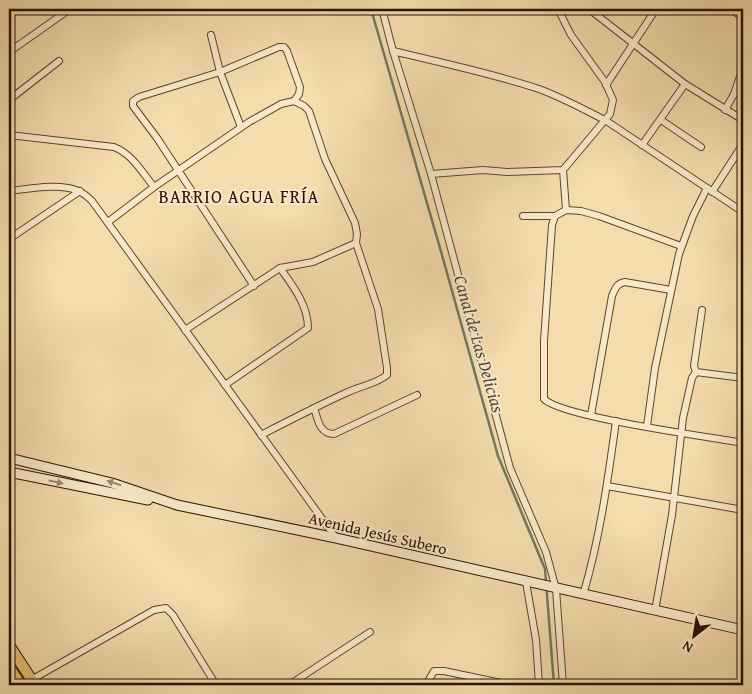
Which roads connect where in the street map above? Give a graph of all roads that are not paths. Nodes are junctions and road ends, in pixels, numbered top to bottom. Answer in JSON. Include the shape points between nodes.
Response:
{"nodes":[{"id":1,"x":70,"y":9,"type":"edge"},
{"id":2,"x":382,"y":9,"type":"edge"},
{"id":3,"x":557,"y":9,"type":"edge"},
{"id":4,"x":589,"y":9,"type":"edge"},
{"id":5,"x":656,"y":9,"type":"edge"},
{"id":6,"x":730,"y":9,"type":"edge"},
{"id":7,"x":743,"y":17,"type":"edge"},
{"id":8,"x":211,"y":35,"type":"dead end"},
{"id":9,"x":634,"y":44,"type":"junction"},
{"id":10,"x":393,"y":51,"type":"junction"},
{"id":11,"x":9,"y":52,"type":"edge"},
{"id":12,"x":59,"y":61,"type":"dead end"},
{"id":13,"x":743,"y":68,"type":"edge"},
{"id":14,"x":220,"y":72,"type":"junction"},
{"id":15,"x":685,"y":84,"type":"junction"},
{"id":16,"x":606,"y":85,"type":"junction"},
{"id":17,"x":9,"y":100,"type":"edge"},
{"id":18,"x":294,"y":101,"type":"junction"},
{"id":19,"x":725,"y":110,"type":"junction"},
{"id":20,"x":605,"y":120,"type":"junction"},
{"id":21,"x":661,"y":120,"type":"junction"},
{"id":22,"x":743,"y":120,"type":"edge"},
{"id":23,"x":241,"y":127,"type":"junction"},
{"id":24,"x":9,"y":135,"type":"edge"},
{"id":25,"x":743,"y":144,"type":"edge"},
{"id":26,"x":642,"y":145,"type":"junction"},
{"id":27,"x":701,"y":147,"type":"dead end"},
{"id":28,"x":563,"y":170,"type":"junction"},
{"id":29,"x":178,"y":171,"type":"junction"},
{"id":30,"x":431,"y":174,"type":"junction"},
{"id":31,"x":154,"y":188,"type":"junction"},
{"id":32,"x":709,"y":190,"type":"junction"},
{"id":33,"x":80,"y":191,"type":"junction"},
{"id":34,"x":9,"y":192,"type":"edge"},
{"id":35,"x":566,"y":210,"type":"junction"},
{"id":36,"x":743,"y":212,"type":"edge"},
{"id":37,"x":523,"y":216,"type":"dead end"},
{"id":38,"x":555,"y":216,"type":"junction"},
{"id":39,"x":108,"y":222,"type":"junction"},
{"id":40,"x":9,"y":239,"type":"edge"},
{"id":41,"x":356,"y":243,"type":"junction"},
{"id":42,"x":681,"y":246,"type":"junction"},
{"id":43,"x":280,"y":268,"type":"junction"},
{"id":44,"x":254,"y":286,"type":"junction"},
{"id":45,"x":671,"y":290,"type":"junction"},
{"id":46,"x":702,"y":310,"type":"dead end"},
{"id":47,"x":186,"y":330,"type":"junction"},
{"id":48,"x":696,"y":372,"type":"junction"},
{"id":49,"x":743,"y":378,"type":"edge"},
{"id":50,"x":225,"y":385,"type":"junction"},
{"id":51,"x":417,"y":395,"type":"dead end"},
{"id":52,"x":314,"y":408,"type":"junction"},
{"id":53,"x":591,"y":415,"type":"junction"},
{"id":54,"x":616,"y":421,"type":"junction"},
{"id":55,"x":647,"y":426,"type":"junction"},
{"id":56,"x":681,"y":432,"type":"junction"},
{"id":57,"x":261,"y":435,"type":"junction"},
{"id":58,"x":743,"y":444,"type":"edge"},
{"id":59,"x":9,"y":458,"type":"edge"},
{"id":60,"x":9,"y":472,"type":"edge"},
{"id":61,"x":607,"y":486,"type":"junction"},
{"id":62,"x":673,"y":498,"type":"junction"},
{"id":63,"x":177,"y":505,"type":"junction"},
{"id":64,"x":743,"y":510,"type":"edge"},
{"id":65,"x":336,"y":538,"type":"junction"},
{"id":66,"x":526,"y":582,"type":"junction"},
{"id":67,"x":554,"y":588,"type":"junction"},
{"id":68,"x":583,"y":595,"type":"junction"},
{"id":69,"x":655,"y":611,"type":"junction"},
{"id":70,"x":743,"y":630,"type":"edge"},
{"id":71,"x":370,"y":632,"type":"dead end"},
{"id":72,"x":9,"y":646,"type":"edge"},
{"id":73,"x":9,"y":667,"type":"edge"},
{"id":74,"x":33,"y":683,"type":"edge"},
{"id":75,"x":21,"y":685,"type":"edge"},
{"id":76,"x":216,"y":685,"type":"edge"},
{"id":77,"x":289,"y":685,"type":"edge"},
{"id":78,"x":426,"y":685,"type":"edge"},
{"id":79,"x":511,"y":685,"type":"edge"},
{"id":80,"x":539,"y":685,"type":"edge"},
{"id":81,"x":563,"y":685,"type":"edge"}],
"edges":[{"from":1,"to":11,"type":"street"},
{"from":2,"to":10,"type":"street"},
{"from":3,"to":16,"type":"street"},
{"from":4,"to":9,"type":"street"},
{"from":5,"to":9,"type":"street"},
{"from":6,"to":7,"type":"street"},
{"from":8,"to":14,"type":"street"},
{"from":9,"to":15,"type":"street"},
{"from":9,"to":16,"type":"street"},
{"from":10,"to":20,"type":"street","via":[[541,90]]},
{"from":10,"to":30,"type":"street"},
{"from":12,"to":17,"type":"street"},
{"from":13,"to":19,"type":"street"},
{"from":14,"to":18,"type":"street","via":[[284,47],[300,87]]},
{"from":14,"to":23,"type":"street"},
{"from":14,"to":29,"type":"street","via":[[133,100]]},
{"from":15,"to":19,"type":"street"},
{"from":15,"to":21,"type":"street"},
{"from":16,"to":20,"type":"street","via":[[613,100]]},
{"from":18,"to":23,"type":"street"},
{"from":18,"to":41,"type":"street","via":[[309,111],[329,168],[355,223]]},
{"from":19,"to":22,"type":"street"},
{"from":20,"to":26,"type":"street"},
{"from":20,"to":28,"type":"street"},
{"from":21,"to":26,"type":"street"},
{"from":21,"to":27,"type":"street"},
{"from":23,"to":29,"type":"street"},
{"from":24,"to":31,"type":"street","via":[[114,147],[125,152]]},
{"from":25,"to":32,"type":"street"},
{"from":26,"to":32,"type":"street"},
{"from":28,"to":30,"type":"street"},
{"from":28,"to":35,"type":"street"},
{"from":29,"to":31,"type":"street"},
{"from":29,"to":44,"type":"street"},
{"from":30,"to":67,"type":"street","via":[[510,468],[546,552]]},
{"from":31,"to":39,"type":"street"},
{"from":32,"to":36,"type":"street"},
{"from":32,"to":42,"type":"street","via":[[693,216]]},
{"from":33,"to":34,"type":"street","via":[[41,188]]},
{"from":33,"to":39,"type":"street"},
{"from":33,"to":40,"type":"street"},
{"from":35,"to":38,"type":"street"},
{"from":35,"to":42,"type":"street","via":[[599,216]]},
{"from":37,"to":38,"type":"street"},
{"from":38,"to":53,"type":"street","via":[[546,304],[544,399],[552,405]]},
{"from":39,"to":47,"type":"street"},
{"from":41,"to":43,"type":"street","via":[[313,262]]},
{"from":41,"to":52,"type":"street","via":[[378,309],[386,374],[381,380]]},
{"from":42,"to":45,"type":"street"},
{"from":43,"to":44,"type":"street"},
{"from":43,"to":50,"type":"street","via":[[304,307],[308,328]]},
{"from":44,"to":47,"type":"street"},
{"from":45,"to":53,"type":"street","via":[[625,282],[616,287]]},
{"from":45,"to":55,"type":"street"},
{"from":46,"to":48,"type":"street","via":[[694,366]]},
{"from":47,"to":50,"type":"street"},
{"from":48,"to":49,"type":"street"},
{"from":48,"to":56,"type":"street"},
{"from":50,"to":57,"type":"street"},
{"from":51,"to":52,"type":"street","via":[[334,434],[321,429]]},
{"from":52,"to":57,"type":"street"},
{"from":53,"to":54,"type":"street"},
{"from":54,"to":55,"type":"street"},
{"from":54,"to":61,"type":"street"},
{"from":55,"to":56,"type":"street"},
{"from":56,"to":58,"type":"street"},
{"from":56,"to":62,"type":"street"},
{"from":57,"to":65,"type":"street"},
{"from":63,"to":59,"type":"main road","name":"Avenida Jesús Subero","one_way":true,"via":[[112,483]]},
{"from":60,"to":63,"type":"main road","one_way":true},
{"from":61,"to":62,"type":"street"},
{"from":61,"to":68,"type":"street"},
{"from":62,"to":64,"type":"street"},
{"from":62,"to":69,"type":"street"},
{"from":63,"to":65,"type":"main road","name":"Avenida Jesús Subero"},
{"from":65,"to":66,"type":"main road","name":"Avenida Jesús Subero"},
{"from":66,"to":67,"type":"main road","name":"Avenida Jesús Subero"},
{"from":66,"to":80,"type":"street","via":[[536,640]]},
{"from":67,"to":68,"type":"main road","name":"Avenida Jesús Subero"},
{"from":67,"to":81,"type":"street"},
{"from":68,"to":69,"type":"main road","name":"Avenida Jesús Subero"},
{"from":69,"to":70,"type":"main road","name":"Avenida Jesús Subero"},
{"from":71,"to":77,"type":"street"},
{"from":72,"to":74,"type":"highway"},
{"from":73,"to":75,"type":"highway"},
{"from":74,"to":76,"type":"street","via":[[154,610],[166,608]]},
{"from":78,"to":79,"type":"street","via":[[434,671]]}]}
